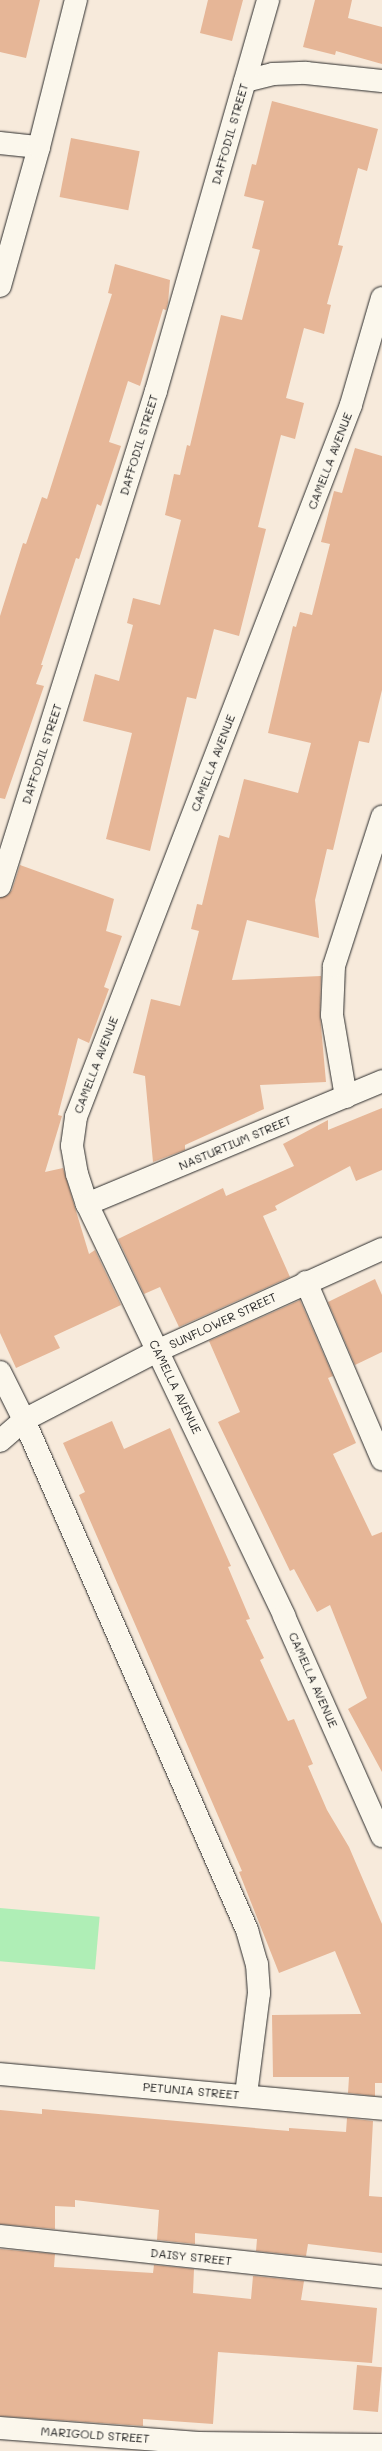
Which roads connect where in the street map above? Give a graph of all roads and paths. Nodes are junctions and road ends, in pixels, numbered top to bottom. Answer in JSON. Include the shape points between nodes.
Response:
{"nodes":[{"id":1,"x":76,"y":0,"type":"edge"},
{"id":2,"x":268,"y":0,"type":"edge"},
{"id":3,"x":245,"y":81,"type":"junction"},
{"id":4,"x":382,"y":81,"type":"edge"},
{"id":5,"x":0,"y":143,"type":"edge"},
{"id":6,"x":39,"y":147,"type":"junction"},
{"id":7,"x":0,"y":286,"type":"edge"},
{"id":8,"x":382,"y":298,"type":"edge"},
{"id":9,"x":382,"y":818,"type":"edge"},
{"id":10,"x":0,"y":886,"type":"edge"},
{"id":11,"x":382,"y":1081,"type":"edge"},
{"id":12,"x":346,"y":1097,"type":"junction"},
{"id":13,"x":87,"y":1204,"type":"junction"},
{"id":14,"x":382,"y":1249,"type":"edge"},
{"id":15,"x":306,"y":1282,"type":"junction"},
{"id":16,"x":157,"y":1351,"type":"junction"},
{"id":17,"x":0,"y":1372,"type":"edge"},
{"id":18,"x":24,"y":1420,"type":"junction"},
{"id":19,"x":0,"y":1441,"type":"edge"},
{"id":20,"x":382,"y":1458,"type":"edge"},
{"id":21,"x":375,"y":1800,"type":"edge"},
{"id":22,"x":382,"y":1836,"type":"edge"},
{"id":23,"x":0,"y":2074,"type":"edge"},
{"id":24,"x":246,"y":2095,"type":"junction"},
{"id":25,"x":382,"y":2108,"type":"edge"},
{"id":26,"x":0,"y":2236,"type":"edge"},
{"id":27,"x":382,"y":2277,"type":"edge"},
{"id":28,"x":0,"y":2428,"type":"edge"},
{"id":29,"x":382,"y":2445,"type":"edge"}],
"edges":[{"from":1,"to":6,"type":"street"},
{"from":2,"to":3,"type":"street","name":"DAFFODIL STREET"},
{"from":3,"to":4,"type":"street","via":[[273,74],[306,73]]},
{"from":3,"to":10,"type":"street","name":"DAFFODIL STREET","via":[[156,391]]},
{"from":5,"to":6,"type":"street"},
{"from":6,"to":7,"type":"street"},
{"from":8,"to":13,"type":"street","name":"CAMELLA AVENUE","via":[[351,406],[76,1118],[72,1146],[77,1174]]},
{"from":9,"to":12,"type":"street","via":[[334,966],[332,1015]]},
{"from":11,"to":12,"type":"street","name":"NASTURTIUM STREET"},
{"from":12,"to":13,"type":"street","name":"NASTURTIUM STREET"},
{"from":13,"to":16,"type":"street","name":"CAMELLA AVENUE"},
{"from":14,"to":15,"type":"street","name":"SUNFLOWER STREET"},
{"from":15,"to":16,"type":"street","name":"SUNFLOWER STREET"},
{"from":15,"to":20,"type":"street"},
{"from":16,"to":18,"type":"street","name":"SUNFLOWER STREET"},
{"from":16,"to":21,"type":"street","name":"CAMELLA AVENUE"},
{"from":17,"to":18,"type":"street"},
{"from":18,"to":19,"type":"street","name":"SUNFLOWER STREET"},
{"from":18,"to":24,"type":"street","via":[[247,1930],[257,1964],[259,1993]]},
{"from":21,"to":22,"type":"street","name":"CAMELLA AVENUE"},
{"from":23,"to":24,"type":"street","name":"PETUNIA STREET"},
{"from":24,"to":25,"type":"street","name":"PETUNIA STREET"},
{"from":26,"to":27,"type":"street","name":"DAISY STREET"},
{"from":28,"to":29,"type":"street","name":"MARIGOLD STREET","via":[[198,2443]]}]}
